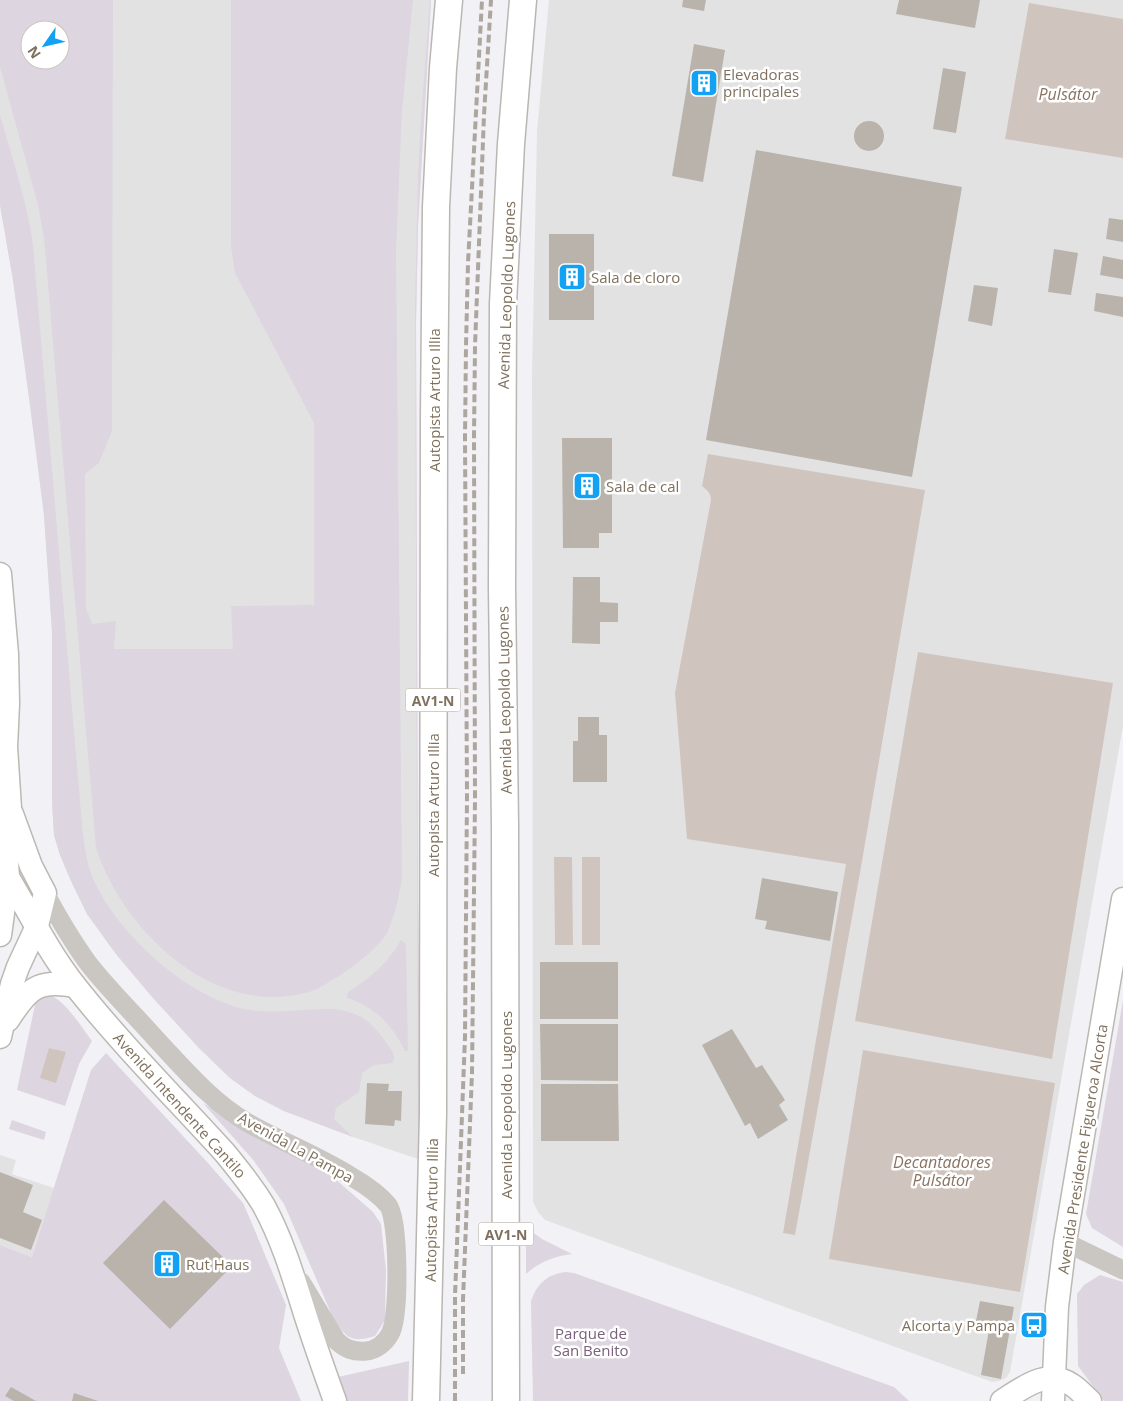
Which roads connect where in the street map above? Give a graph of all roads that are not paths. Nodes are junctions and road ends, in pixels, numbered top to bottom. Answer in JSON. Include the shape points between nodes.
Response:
{"nodes":[{"id":1,"x":449,"y":0,"type":"edge"},
{"id":2,"x":523,"y":0,"type":"edge"},
{"id":3,"x":0,"y":574,"type":"edge"},
{"id":4,"x":10,"y":808,"type":"junction"},
{"id":5,"x":8,"y":877,"type":"junction"},
{"id":6,"x":45,"y":892,"type":"junction"},
{"id":7,"x":1123,"y":899,"type":"edge"},
{"id":8,"x":36,"y":926,"type":"junction"},
{"id":9,"x":0,"y":935,"type":"edge"},
{"id":10,"x":75,"y":986,"type":"junction"},
{"id":11,"x":1,"y":1032,"type":"edge"},
{"id":12,"x":1065,"y":1242,"type":"junction"},
{"id":13,"x":290,"y":1264,"type":"junction"},
{"id":14,"x":1123,"y":1270,"type":"edge"},
{"id":15,"x":1054,"y":1377,"type":"junction"},
{"id":16,"x":335,"y":1401,"type":"edge"},
{"id":17,"x":426,"y":1401,"type":"edge"},
{"id":18,"x":506,"y":1401,"type":"edge"},
{"id":19,"x":1002,"y":1401,"type":"edge"},
{"id":20,"x":1053,"y":1401,"type":"edge"},
{"id":21,"x":1090,"y":1401,"type":"edge"}],
"edges":[{"from":1,"to":17,"type":"highway","name":"Autopista Arturo Illia","number":"AV1-N","via":[[436,207],[433,1114]]},
{"from":2,"to":18,"type":"highway","name":"Avenida Leopoldo Lugones","number":"AV1-N","via":[[511,144],[503,304]]},
{"from":3,"to":4,"type":"main road","via":[[6,654]]},
{"from":4,"to":5,"type":"main road","via":[[6,849]]},
{"from":4,"to":6,"type":"main road","via":[[31,866]]},
{"from":5,"to":8,"type":"main road"},
{"from":5,"to":9,"type":"main road"},
{"from":6,"to":8,"type":"main road"},
{"from":6,"to":13,"type":"street","name":"Avenida La Pampa","via":[[67,933],[89,964],[197,1082],[247,1122],[329,1162],[366,1185],[388,1205],[393,1217],[397,1302],[390,1334],[382,1345],[357,1352],[344,1348]]},
{"from":7,"to":12,"type":"main road","name":"Avenida Presidente Figueroa Alcorta"},
{"from":8,"to":10,"type":"main road"},
{"from":8,"to":11,"type":"main road","via":[[12,984]]},
{"from":10,"to":11,"type":"main road","via":[[59,983],[37,987],[26,996]]},
{"from":10,"to":13,"type":"main road","name":"Avenida Intendente Cantilo","via":[[242,1173],[264,1205]]},
{"from":12,"to":14,"type":"street"},
{"from":12,"to":15,"type":"main road","name":"Avenida Presidente Figueroa Alcorta","via":[[1057,1304]]},
{"from":13,"to":16,"type":"main road","name":"Avenida Intendente Cantilo"},
{"from":15,"to":19,"type":"main road","via":[[1035,1382]]},
{"from":15,"to":20,"type":"main road","name":"Avenida Presidente Figueroa Alcorta"},
{"from":15,"to":21,"type":"main road","via":[[1074,1386]]}]}
